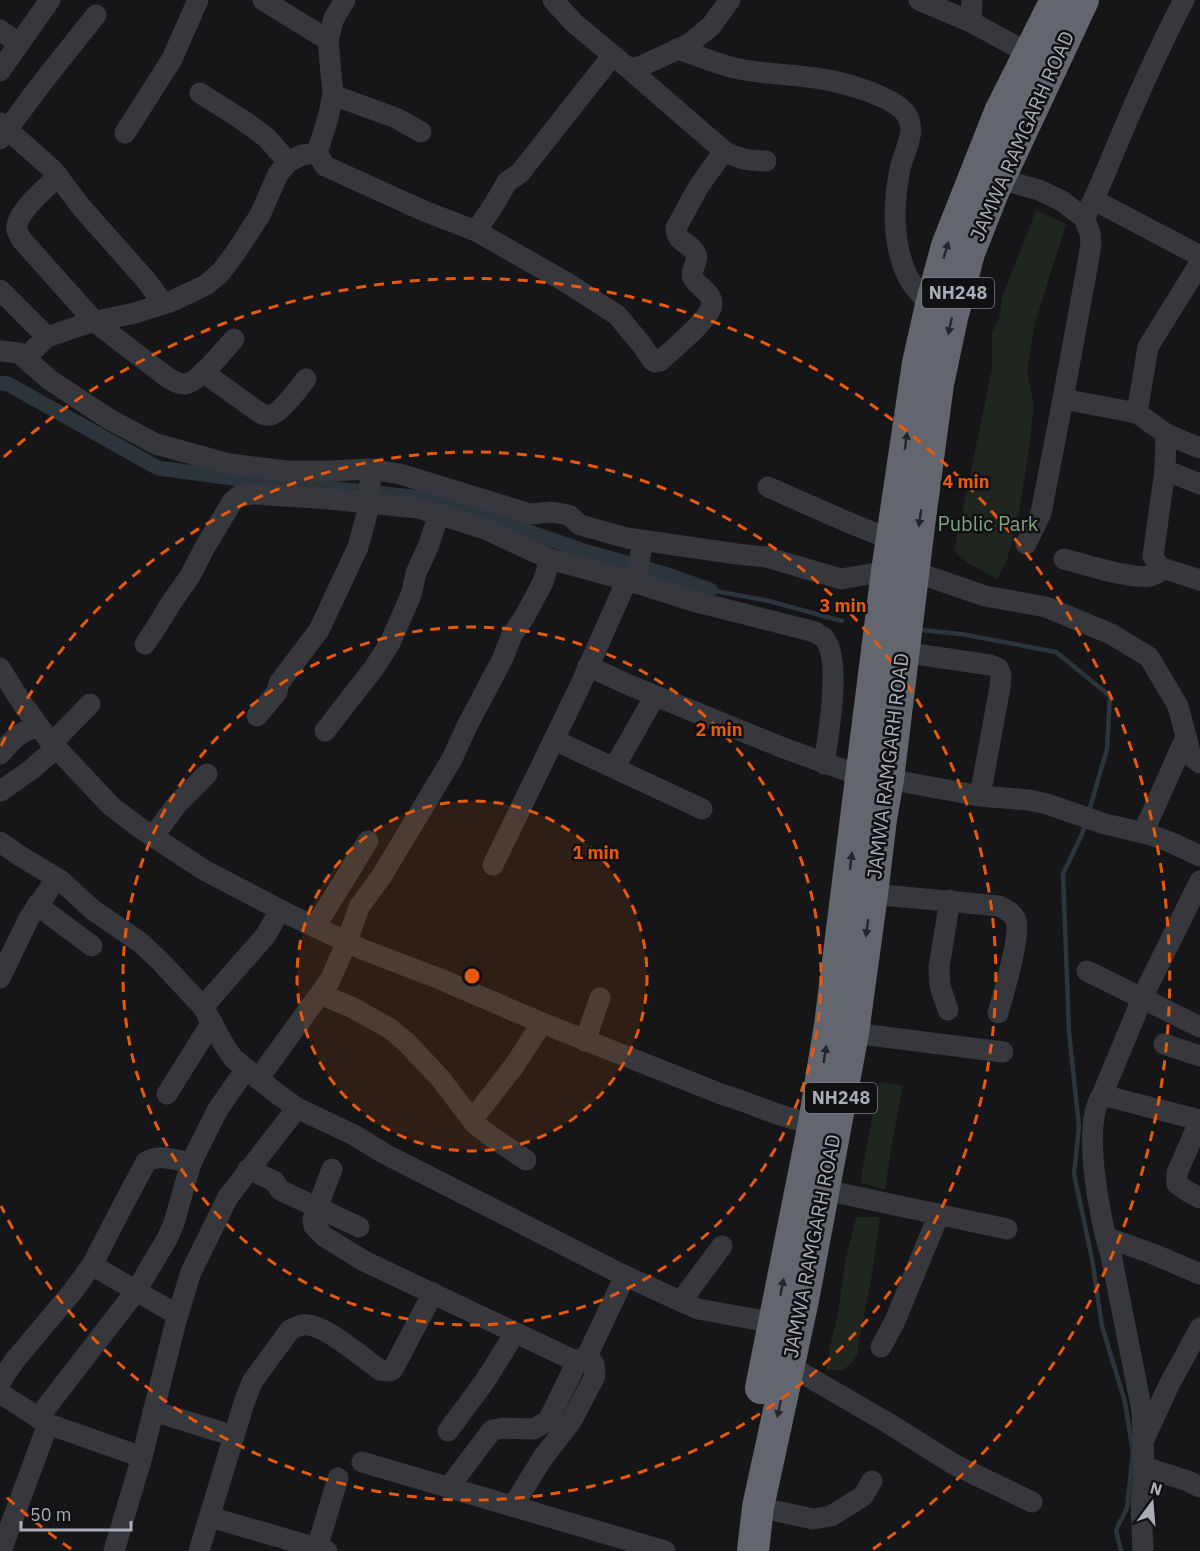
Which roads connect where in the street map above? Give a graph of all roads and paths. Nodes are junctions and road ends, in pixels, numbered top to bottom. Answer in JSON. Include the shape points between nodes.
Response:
{"nodes":[{"id":1,"x":50,"y":0,"type":"edge"},
{"id":2,"x":198,"y":0,"type":"edge"},
{"id":3,"x":263,"y":0,"type":"edge"},
{"id":4,"x":345,"y":0,"type":"edge"},
{"id":5,"x":553,"y":0,"type":"edge"},
{"id":6,"x":730,"y":0,"type":"edge"},
{"id":7,"x":919,"y":0,"type":"edge"},
{"id":8,"x":972,"y":0,"type":"edge"},
{"id":9,"x":1056,"y":0,"type":"edge"},
{"id":10,"x":1083,"y":0,"type":"edge"},
{"id":11,"x":1184,"y":0,"type":"edge"},
{"id":12,"x":96,"y":15,"type":"dead end"},
{"id":13,"x":971,"y":22,"type":"junction"},
{"id":14,"x":0,"y":30,"type":"edge"},
{"id":15,"x":328,"y":40,"type":"junction"},
{"id":16,"x":19,"y":44,"type":"junction"},
{"id":17,"x":677,"y":49,"type":"junction"},
{"id":18,"x":1030,"y":54,"type":"junction"},
{"id":19,"x":620,"y":61,"type":"junction"},
{"id":20,"x":0,"y":71,"type":"edge"},
{"id":21,"x":200,"y":93,"type":"dead end"},
{"id":22,"x":333,"y":95,"type":"junction"},
{"id":23,"x":3,"y":131,"type":"edge"},
{"id":24,"x":421,"y":132,"type":"dead end"},
{"id":25,"x":125,"y":133,"type":"dead end"},
{"id":26,"x":724,"y":151,"type":"junction"},
{"id":27,"x":317,"y":153,"type":"junction"},
{"id":28,"x":766,"y":161,"type":"dead end"},
{"id":29,"x":288,"y":162,"type":"junction"},
{"id":30,"x":58,"y":176,"type":"junction"},
{"id":31,"x":988,"y":185,"type":"junction"},
{"id":32,"x":1094,"y":200,"type":"junction"},
{"id":33,"x":1084,"y":219,"type":"junction"},
{"id":34,"x":476,"y":231,"type":"junction"},
{"id":35,"x":1200,"y":256,"type":"edge"},
{"id":36,"x":1200,"y":263,"type":"edge"},
{"id":37,"x":0,"y":290,"type":"edge"},
{"id":38,"x":164,"y":303,"type":"junction"},
{"id":39,"x":931,"y":305,"type":"junction"},
{"id":40,"x":95,"y":322,"type":"junction"},
{"id":41,"x":47,"y":338,"type":"junction"},
{"id":42,"x":234,"y":339,"type":"dead end"},
{"id":43,"x":0,"y":351,"type":"edge"},
{"id":44,"x":25,"y":358,"type":"junction"},
{"id":45,"x":203,"y":372,"type":"junction"},
{"id":46,"x":306,"y":379,"type":"dead end"},
{"id":47,"x":1063,"y":399,"type":"junction"},
{"id":48,"x":1137,"y":413,"type":"junction"},
{"id":49,"x":1166,"y":434,"type":"junction"},
{"id":50,"x":1200,"y":448,"type":"edge"},
{"id":51,"x":1165,"y":470,"type":"junction"},
{"id":52,"x":1200,"y":484,"type":"edge"},
{"id":53,"x":371,"y":486,"type":"junction"},
{"id":54,"x":768,"y":487,"type":"dead end"},
{"id":55,"x":440,"y":514,"type":"junction"},
{"id":56,"x":892,"y":540,"type":"junction"},
{"id":57,"x":1026,"y":544,"type":"dead end"},
{"id":58,"x":642,"y":548,"type":"junction"},
{"id":59,"x":550,"y":559,"type":"junction"},
{"id":60,"x":1064,"y":559,"type":"dead end"},
{"id":61,"x":1163,"y":569,"type":"junction"},
{"id":62,"x":899,"y":571,"type":"junction"},
{"id":63,"x":633,"y":580,"type":"junction"},
{"id":64,"x":1200,"y":580,"type":"edge"},
{"id":65,"x":145,"y":644,"type":"dead end"},
{"id":66,"x":895,"y":645,"type":"junction"},
{"id":67,"x":588,"y":666,"type":"junction"},
{"id":68,"x":0,"y":668,"type":"edge"},
{"id":69,"x":655,"y":696,"type":"junction"},
{"id":70,"x":90,"y":704,"type":"dead end"},
{"id":71,"x":257,"y":716,"type":"dead end"},
{"id":72,"x":38,"y":726,"type":"junction"},
{"id":73,"x":325,"y":731,"type":"dead end"},
{"id":74,"x":1186,"y":737,"type":"junction"},
{"id":75,"x":554,"y":740,"type":"junction"},
{"id":76,"x":54,"y":745,"type":"junction"},
{"id":77,"x":0,"y":754,"type":"edge"},
{"id":78,"x":1200,"y":763,"type":"edge"},
{"id":79,"x":824,"y":764,"type":"junction"},
{"id":80,"x":614,"y":768,"type":"junction"},
{"id":81,"x":207,"y":774,"type":"dead end"},
{"id":82,"x":875,"y":777,"type":"junction"},
{"id":83,"x":1,"y":791,"type":"edge"},
{"id":84,"x":980,"y":796,"type":"junction"},
{"id":85,"x":702,"y":809,"type":"dead end"},
{"id":86,"x":1143,"y":833,"type":"junction"},
{"id":87,"x":153,"y":837,"type":"junction"},
{"id":88,"x":368,"y":841,"type":"dead end"},
{"id":89,"x":0,"y":842,"type":"edge"},
{"id":90,"x":1200,"y":856,"type":"edge"},
{"id":91,"x":493,"y":865,"type":"dead end"},
{"id":92,"x":57,"y":878,"type":"junction"},
{"id":93,"x":1200,"y":880,"type":"edge"},
{"id":94,"x":872,"y":894,"type":"junction"},
{"id":95,"x":950,"y":900,"type":"junction"},
{"id":96,"x":38,"y":905,"type":"junction"},
{"id":97,"x":280,"y":910,"type":"junction"},
{"id":98,"x":315,"y":927,"type":"junction"},
{"id":99,"x":347,"y":942,"type":"junction"},
{"id":100,"x":92,"y":946,"type":"dead end"},
{"id":101,"x":1087,"y":971,"type":"dead end"},
{"id":102,"x":0,"y":978,"type":"edge"},
{"id":103,"x":320,"y":993,"type":"junction"},
{"id":104,"x":600,"y":998,"type":"dead end"},
{"id":105,"x":1142,"y":999,"type":"junction"},
{"id":106,"x":948,"y":1010,"type":"dead end"},
{"id":107,"x":998,"y":1012,"type":"dead end"},
{"id":108,"x":207,"y":1014,"type":"junction"},
{"id":109,"x":542,"y":1023,"type":"junction"},
{"id":110,"x":1200,"y":1027,"type":"edge"},
{"id":111,"x":853,"y":1033,"type":"junction"},
{"id":112,"x":585,"y":1041,"type":"junction"},
{"id":113,"x":1164,"y":1044,"type":"dead end"},
{"id":114,"x":1003,"y":1052,"type":"dead end"},
{"id":115,"x":1200,"y":1056,"type":"edge"},
{"id":116,"x":252,"y":1074,"type":"junction"},
{"id":117,"x":167,"y":1094,"type":"dead end"},
{"id":118,"x":1102,"y":1095,"type":"junction"},
{"id":119,"x":297,"y":1108,"type":"junction"},
{"id":120,"x":472,"y":1120,"type":"junction"},
{"id":121,"x":1200,"y":1120,"type":"edge"},
{"id":122,"x":814,"y":1124,"type":"junction"},
{"id":123,"x":526,"y":1160,"type":"dead end"},
{"id":124,"x":191,"y":1163,"type":"junction"},
{"id":125,"x":248,"y":1169,"type":"junction"},
{"id":126,"x":332,"y":1169,"type":"dead end"},
{"id":127,"x":813,"y":1187,"type":"junction"},
{"id":128,"x":1200,"y":1198,"type":"edge"},
{"id":129,"x":317,"y":1208,"type":"junction"},
{"id":130,"x":939,"y":1215,"type":"junction"},
{"id":131,"x":360,"y":1227,"type":"dead end"},
{"id":132,"x":1007,"y":1229,"type":"dead end"},
{"id":133,"x":1106,"y":1237,"type":"junction"},
{"id":134,"x":722,"y":1246,"type":"dead end"},
{"id":135,"x":92,"y":1265,"type":"junction"},
{"id":136,"x":1200,"y":1274,"type":"edge"},
{"id":137,"x":626,"y":1276,"type":"junction"},
{"id":138,"x":136,"y":1292,"type":"junction"},
{"id":139,"x":433,"y":1293,"type":"junction"},
{"id":140,"x":681,"y":1301,"type":"junction"},
{"id":141,"x":178,"y":1315,"type":"junction"},
{"id":142,"x":775,"y":1323,"type":"junction"},
{"id":143,"x":1200,"y":1328,"type":"edge"},
{"id":144,"x":515,"y":1333,"type":"junction"},
{"id":145,"x":881,"y":1347,"type":"dead end"},
{"id":146,"x":583,"y":1358,"type":"junction"},
{"id":147,"x":788,"y":1365,"type":"junction"},
{"id":148,"x":0,"y":1382,"type":"edge"},
{"id":149,"x":0,"y":1394,"type":"edge"},
{"id":150,"x":153,"y":1411,"type":"junction"},
{"id":151,"x":43,"y":1421,"type":"junction"},
{"id":152,"x":448,"y":1431,"type":"dead end"},
{"id":153,"x":234,"y":1436,"type":"junction"},
{"id":154,"x":1144,"y":1440,"type":"junction"},
{"id":155,"x":141,"y":1457,"type":"junction"},
{"id":156,"x":362,"y":1462,"type":"dead end"},
{"id":157,"x":1144,"y":1467,"type":"junction"},
{"id":158,"x":338,"y":1478,"type":"dead end"},
{"id":159,"x":872,"y":1481,"type":"dead end"},
{"id":160,"x":1199,"y":1485,"type":"edge"},
{"id":161,"x":449,"y":1487,"type":"junction"},
{"id":162,"x":1032,"y":1502,"type":"dead end"},
{"id":163,"x":513,"y":1506,"type":"junction"},
{"id":164,"x":758,"y":1507,"type":"junction"},
{"id":165,"x":210,"y":1517,"type":"junction"},
{"id":166,"x":322,"y":1550,"type":"edge"},
{"id":167,"x":1,"y":1551,"type":"edge"},
{"id":168,"x":114,"y":1551,"type":"edge"},
{"id":169,"x":199,"y":1551,"type":"edge"},
{"id":170,"x":665,"y":1551,"type":"edge"},
{"id":171,"x":732,"y":1551,"type":"edge"},
{"id":172,"x":753,"y":1551,"type":"edge"},
{"id":173,"x":1143,"y":1551,"type":"edge"}],
"edges":[{"from":1,"to":16,"type":"street"},
{"from":2,"to":25,"type":"street","via":[[172,59]]},
{"from":3,"to":15,"type":"street"},
{"from":4,"to":15,"type":"street","via":[[334,18]]},
{"from":5,"to":19,"type":"street"},
{"from":6,"to":17,"type":"street","via":[[711,26]]},
{"from":7,"to":13,"type":"street"},
{"from":8,"to":13,"type":"street"},
{"from":9,"to":18,"type":"highway","name":"JAMWA RAMGARH ROAD","number":"NH248"},
{"from":10,"to":31,"type":"highway","name":"JAMWA RAMGARH ROAD","number":"NH248"},
{"from":11,"to":32,"type":"street"},
{"from":12,"to":23,"type":"street"},
{"from":13,"to":18,"type":"street"},
{"from":14,"to":16,"type":"street"},
{"from":15,"to":22,"type":"street"},
{"from":16,"to":20,"type":"street"},
{"from":17,"to":19,"type":"street","via":[[637,68]]},
{"from":17,"to":39,"type":"street","via":[[734,68],[817,78],[854,87],[883,97],[903,110],[911,131],[896,201],[899,255],[909,279]]},
{"from":18,"to":31,"type":"highway","name":"JAMWA RAMGARH ROAD","number":"NH248","via":[[1000,112]]},
{"from":19,"to":26,"type":"street"},
{"from":19,"to":34,"type":"street","via":[[520,173],[507,182]]},
{"from":21,"to":29,"type":"street","via":[[267,138]]},
{"from":22,"to":24,"type":"street","via":[[396,118]]},
{"from":22,"to":27,"type":"street"},
{"from":23,"to":30,"type":"street"},
{"from":26,"to":28,"type":"street","via":[[750,161]]},
{"from":26,"to":34,"type":"street","via":[[676,228],[679,238],[695,252],[692,275],[710,295],[711,309],[660,361],[652,360],[617,315]]},
{"from":27,"to":29,"type":"street"},
{"from":27,"to":34,"type":"street","via":[[325,166]]},
{"from":29,"to":38,"type":"street","via":[[278,174],[260,215],[221,272],[206,285]]},
{"from":30,"to":38,"type":"street"},
{"from":30,"to":40,"type":"street","via":[[21,214],[17,230],[21,240]]},
{"from":31,"to":33,"type":"street","via":[[1039,190],[1062,201]]},
{"from":39,"to":31,"type":"highway","name":"JAMWA RAMGARH ROAD","number":"NH248","one_way":true,"via":[[947,246]]},
{"from":31,"to":62,"type":"highway","name":"JAMWA RAMGARH ROAD","number":"NH248","one_way":true,"via":[[952,318]]},
{"from":32,"to":33,"type":"street"},
{"from":32,"to":35,"type":"street"},
{"from":33,"to":47,"type":"street","via":[[1091,244]]},
{"from":36,"to":48,"type":"street","via":[[1148,347]]},
{"from":37,"to":41,"type":"street"},
{"from":38,"to":40,"type":"street"},
{"from":56,"to":39,"type":"highway","name":"JAMWA RAMGARH ROAD","number":"NH248","one_way":true,"via":[[918,363]]},
{"from":40,"to":41,"type":"street"},
{"from":40,"to":45,"type":"street","via":[[180,384],[187,384]]},
{"from":41,"to":44,"type":"street"},
{"from":42,"to":45,"type":"street"},
{"from":43,"to":44,"type":"street","via":[[19,353]]},
{"from":44,"to":53,"type":"street","via":[[50,380],[109,419],[156,444],[240,466],[329,471]]},
{"from":45,"to":46,"type":"street","via":[[266,416],[273,415]]},
{"from":47,"to":48,"type":"street"},
{"from":47,"to":57,"type":"street","via":[[1041,513]]},
{"from":48,"to":49,"type":"street"},
{"from":49,"to":50,"type":"street"},
{"from":49,"to":51,"type":"street"},
{"from":51,"to":52,"type":"street"},
{"from":51,"to":61,"type":"street","via":[[1154,556]]},
{"from":53,"to":55,"type":"street"},
{"from":53,"to":58,"type":"street","via":[[400,474],[530,514],[569,514],[580,525]]},
{"from":53,"to":65,"type":"street","via":[[239,496]]},
{"from":53,"to":71,"type":"street","via":[[358,547],[319,630]]},
{"from":54,"to":56,"type":"street"},
{"from":55,"to":59,"type":"street","via":[[485,529]]},
{"from":55,"to":73,"type":"street","via":[[390,644]]},
{"from":56,"to":62,"type":"highway","name":"JAMWA RAMGARH ROAD","number":"NH248"},
{"from":58,"to":62,"type":"street","via":[[766,557],[841,579]]},
{"from":58,"to":63,"type":"street"},
{"from":59,"to":63,"type":"street"},
{"from":59,"to":99,"type":"street","via":[[543,582],[512,635],[452,759],[359,907]]},
{"from":60,"to":61,"type":"street","via":[[1141,577],[1153,576]]},
{"from":61,"to":64,"type":"street"},
{"from":62,"to":66,"type":"highway","name":"JAMWA RAMGARH ROAD","number":"NH248"},
{"from":62,"to":74,"type":"street","via":[[985,596],[1046,607],[1111,634],[1149,657],[1178,706]]},
{"from":63,"to":67,"type":"street"},
{"from":63,"to":79,"type":"street","via":[[823,637],[832,657],[833,684]]},
{"from":66,"to":82,"type":"highway","name":"JAMWA RAMGARH ROAD","number":"NH248"},
{"from":66,"to":84,"type":"street","via":[[999,668],[1000,687]]},
{"from":67,"to":69,"type":"street"},
{"from":67,"to":75,"type":"street"},
{"from":68,"to":72,"type":"street"},
{"from":69,"to":79,"type":"street"},
{"from":69,"to":80,"type":"street"},
{"from":70,"to":76,"type":"street"},
{"from":72,"to":76,"type":"street"},
{"from":72,"to":77,"type":"street","via":[[21,732]]},
{"from":74,"to":78,"type":"street","via":[[1191,756]]},
{"from":74,"to":86,"type":"street"},
{"from":75,"to":80,"type":"street"},
{"from":75,"to":91,"type":"street"},
{"from":76,"to":83,"type":"street","via":[[32,769]]},
{"from":76,"to":87,"type":"street","via":[[111,806]]},
{"from":79,"to":82,"type":"street"},
{"from":80,"to":85,"type":"street"},
{"from":81,"to":87,"type":"street","via":[[177,804]]},
{"from":82,"to":84,"type":"street"},
{"from":82,"to":94,"type":"highway","name":"JAMWA RAMGARH ROAD","number":"NH248","via":[[881,819]]},
{"from":122,"to":82,"type":"highway","name":"JAMWA RAMGARH ROAD","number":"NH248","one_way":true},
{"from":84,"to":86,"type":"street","via":[[1047,804]]},
{"from":86,"to":90,"type":"street"},
{"from":87,"to":97,"type":"street","via":[[204,870]]},
{"from":88,"to":98,"type":"street"},
{"from":89,"to":92,"type":"street"},
{"from":92,"to":96,"type":"street"},
{"from":92,"to":108,"type":"street","via":[[93,910],[141,943]]},
{"from":93,"to":105,"type":"street"},
{"from":94,"to":95,"type":"street"},
{"from":94,"to":111,"type":"highway","name":"JAMWA RAMGARH ROAD","number":"NH248","one_way":true},
{"from":95,"to":106,"type":"street","via":[[939,967]]},
{"from":95,"to":107,"type":"street","via":[[999,906],[1016,920],[1017,934]]},
{"from":96,"to":100,"type":"street"},
{"from":96,"to":102,"type":"street"},
{"from":97,"to":98,"type":"street"},
{"from":97,"to":108,"type":"street"},
{"from":98,"to":99,"type":"street"},
{"from":99,"to":103,"type":"street"},
{"from":99,"to":109,"type":"street"},
{"from":101,"to":105,"type":"street"},
{"from":103,"to":116,"type":"street"},
{"from":103,"to":120,"type":"street","via":[[370,1017],[406,1042]]},
{"from":104,"to":112,"type":"street"},
{"from":105,"to":110,"type":"street"},
{"from":105,"to":118,"type":"street"},
{"from":108,"to":116,"type":"street","via":[[233,1058]]},
{"from":108,"to":117,"type":"street"},
{"from":109,"to":112,"type":"street"},
{"from":109,"to":120,"type":"street"},
{"from":111,"to":114,"type":"street"},
{"from":111,"to":127,"type":"highway","name":"JAMWA RAMGARH ROAD","number":"NH248"},
{"from":112,"to":122,"type":"street","via":[[721,1094]]},
{"from":113,"to":115,"type":"street"},
{"from":116,"to":119,"type":"street"},
{"from":116,"to":124,"type":"street","via":[[218,1109]]},
{"from":118,"to":121,"type":"street"},
{"from":118,"to":133,"type":"street","via":[[1095,1112],[1092,1144]]},
{"from":119,"to":125,"type":"street"},
{"from":119,"to":137,"type":"street"},
{"from":120,"to":123,"type":"street"},
{"from":121,"to":128,"type":"street","via":[[1176,1180]]},
{"from":122,"to":127,"type":"highway","name":"JAMWA RAMGARH ROAD","number":"NH248"},
{"from":124,"to":135,"type":"street","via":[[158,1157],[146,1162]]},
{"from":124,"to":138,"type":"street","via":[[174,1223]]},
{"from":125,"to":129,"type":"street"},
{"from":125,"to":141,"type":"street","via":[[228,1197],[191,1272]]},
{"from":126,"to":129,"type":"street"},
{"from":127,"to":130,"type":"street"},
{"from":142,"to":127,"type":"highway","name":"JAMWA RAMGARH ROAD","number":"NH248","one_way":true},
{"from":127,"to":147,"type":"highway","name":"JAMWA RAMGARH ROAD","number":"NH248","via":[[803,1300]]},
{"from":129,"to":131,"type":"street"},
{"from":129,"to":139,"type":"street","via":[[314,1226],[325,1237],[364,1261]]},
{"from":130,"to":132,"type":"street"},
{"from":130,"to":145,"type":"street"},
{"from":133,"to":136,"type":"street"},
{"from":133,"to":154,"type":"street","via":[[1142,1411]]},
{"from":134,"to":140,"type":"street"},
{"from":135,"to":138,"type":"street"},
{"from":135,"to":148,"type":"street"},
{"from":137,"to":140,"type":"street"},
{"from":137,"to":146,"type":"street"},
{"from":138,"to":141,"type":"street"},
{"from":138,"to":151,"type":"street"},
{"from":139,"to":144,"type":"street"},
{"from":139,"to":153,"type":"street","via":[[389,1371],[380,1370],[316,1327],[307,1325],[290,1330],[252,1382]]},
{"from":140,"to":142,"type":"street","via":[[698,1309]]},
{"from":141,"to":150,"type":"street"},
{"from":142,"to":171,"type":"highway","name":"JAMWA RAMGARH ROAD","number":"NH248","via":[[748,1449]]},
{"from":143,"to":154,"type":"street"},
{"from":144,"to":146,"type":"street","via":[[571,1359]]},
{"from":144,"to":152,"type":"street"},
{"from":146,"to":161,"type":"street","via":[[548,1421],[534,1429],[492,1430]]},
{"from":146,"to":163,"type":"street","via":[[594,1364],[595,1376],[572,1420]]},
{"from":147,"to":162,"type":"street","via":[[955,1465]]},
{"from":147,"to":164,"type":"highway","name":"JAMWA RAMGARH ROAD","number":"NH248","one_way":true},
{"from":149,"to":151,"type":"street"},
{"from":150,"to":153,"type":"street"},
{"from":150,"to":155,"type":"street"},
{"from":151,"to":155,"type":"street"},
{"from":151,"to":167,"type":"street"},
{"from":153,"to":165,"type":"street"},
{"from":154,"to":157,"type":"street"},
{"from":155,"to":168,"type":"street"},
{"from":156,"to":161,"type":"street"},
{"from":157,"to":160,"type":"street"},
{"from":157,"to":173,"type":"street"},
{"from":158,"to":166,"type":"street"},
{"from":159,"to":164,"type":"street","via":[[863,1496],[831,1516],[813,1519]]},
{"from":161,"to":163,"type":"street"},
{"from":163,"to":170,"type":"street"},
{"from":164,"to":172,"type":"highway","name":"JAMWA RAMGARH ROAD","number":"NH248"},
{"from":165,"to":166,"type":"street"},
{"from":165,"to":169,"type":"street"}]}
